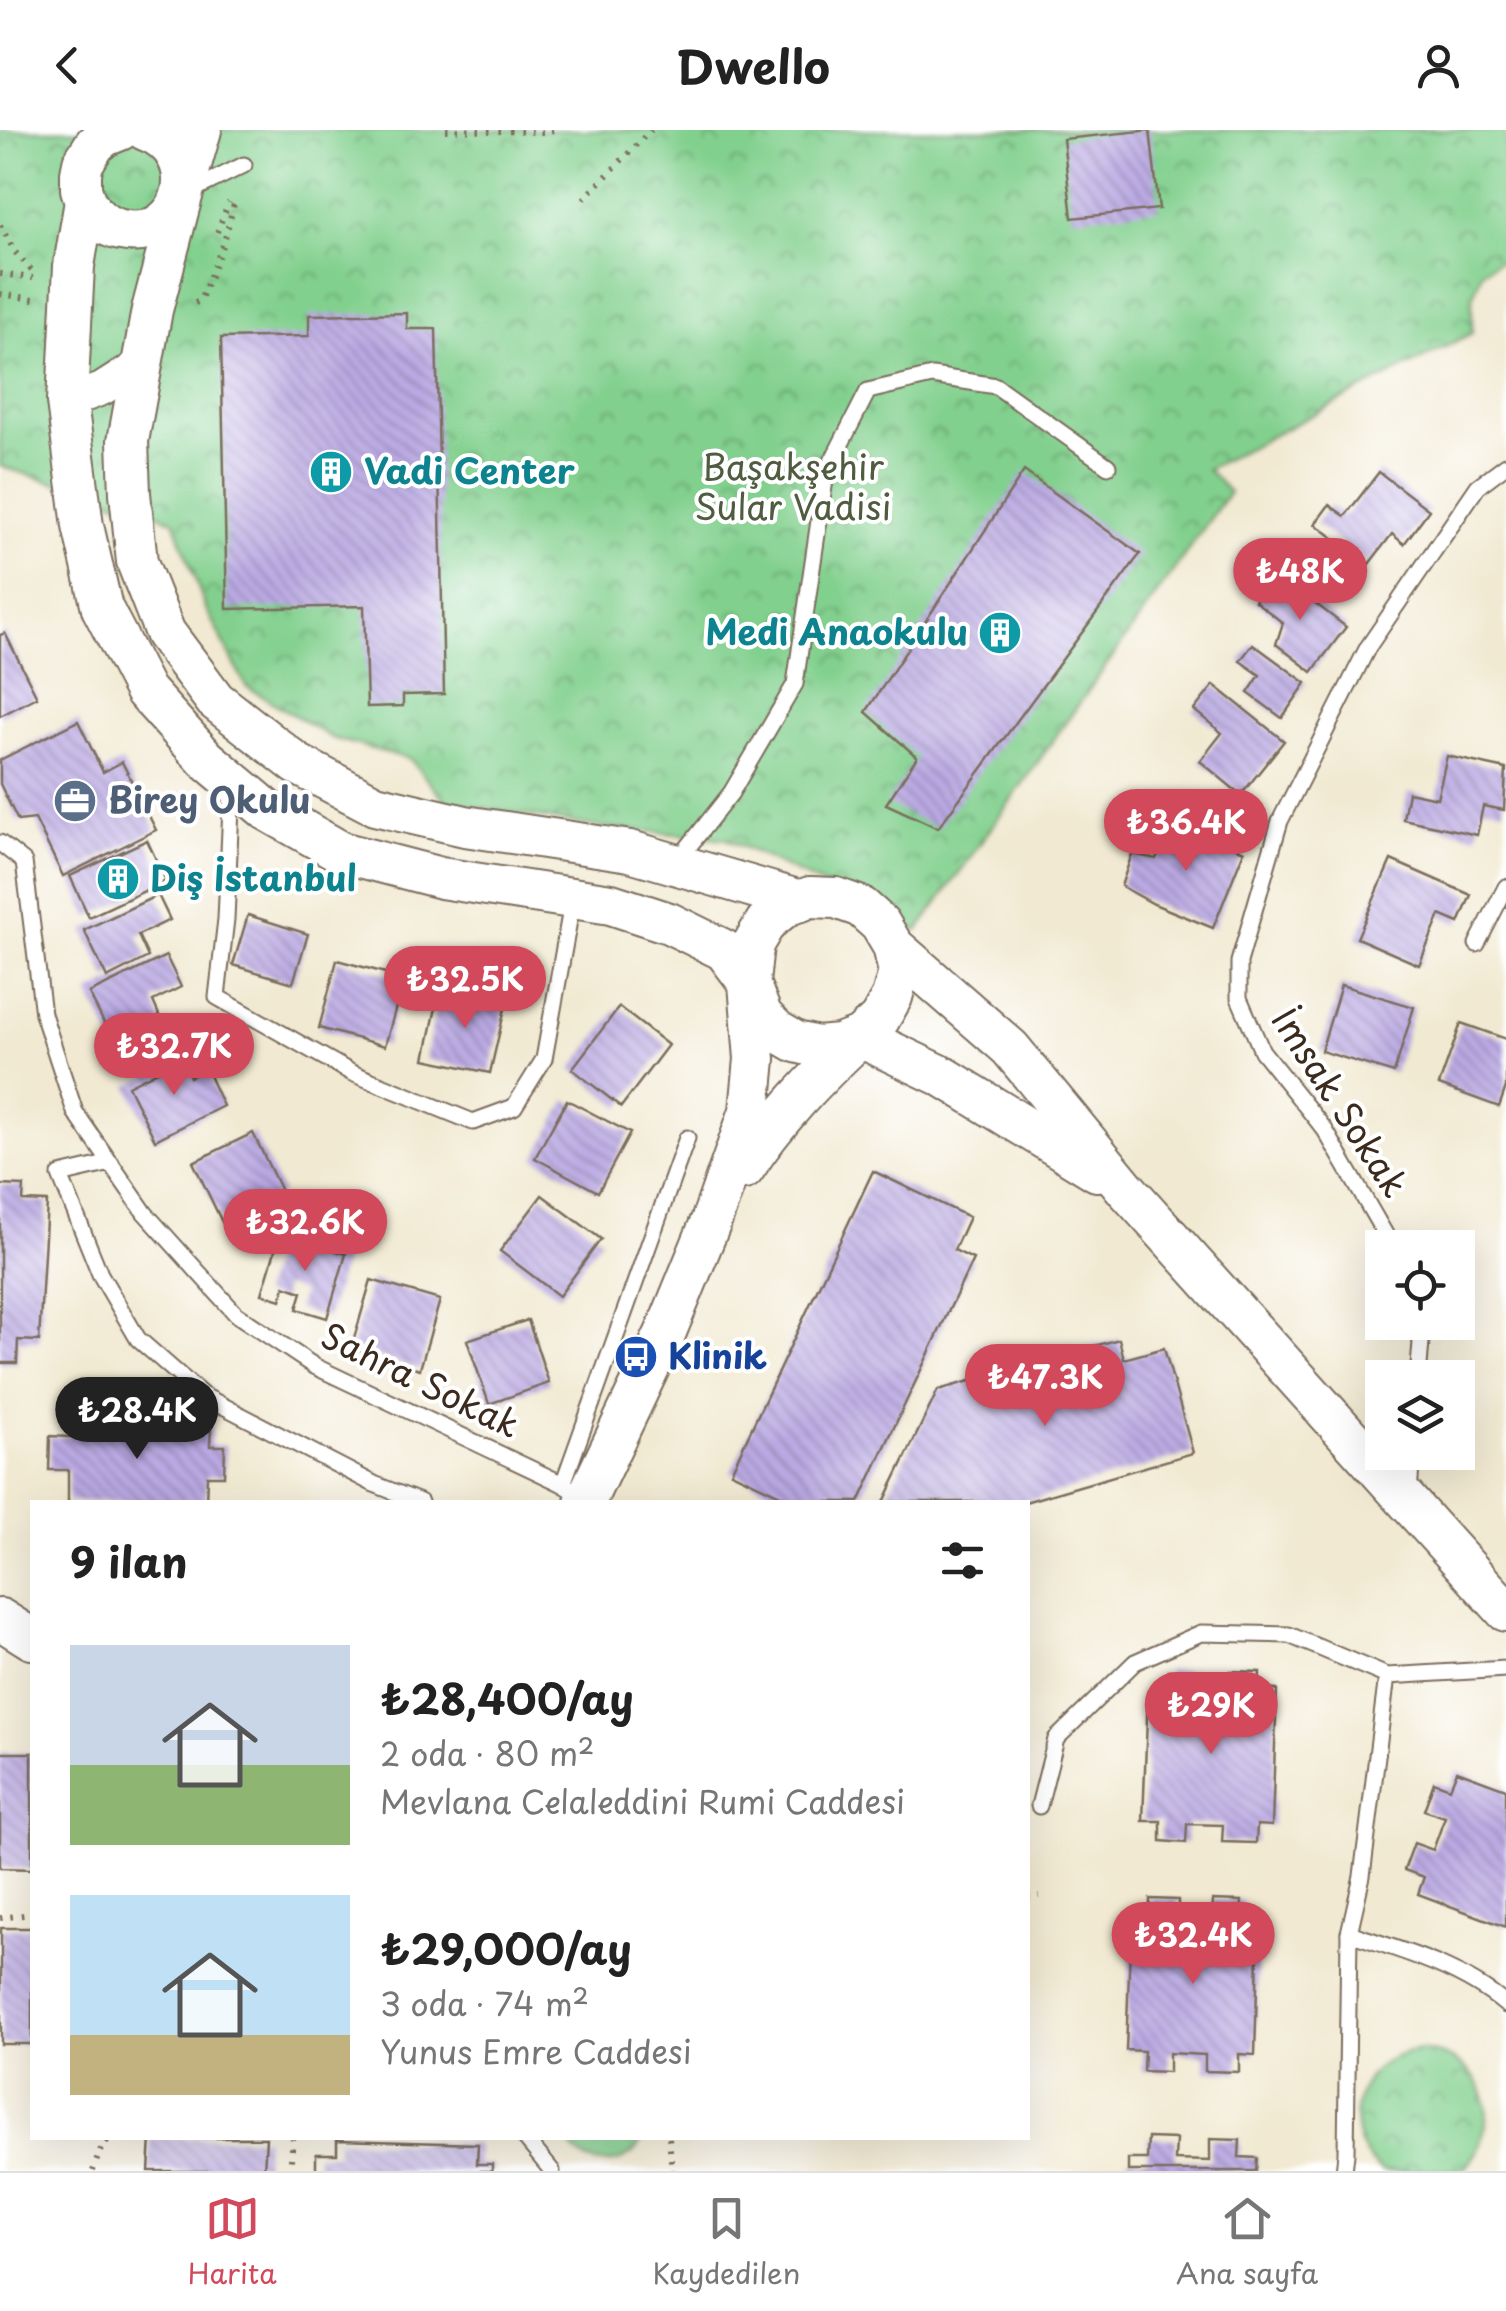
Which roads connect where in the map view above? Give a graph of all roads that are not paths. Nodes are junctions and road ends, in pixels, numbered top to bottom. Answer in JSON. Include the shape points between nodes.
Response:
{"nodes":[{"id":1,"x":145,"y":130,"type":"edge"},
{"id":2,"x":201,"y":130,"type":"edge"},
{"id":3,"x":110,"y":132,"type":"edge"},
{"id":4,"x":244,"y":164,"type":"dead end"},
{"id":5,"x":182,"y":196,"type":"junction"},
{"id":6,"x":84,"y":201,"type":"junction"},
{"id":7,"x":143,"y":363,"type":"junction"},
{"id":8,"x":68,"y":402,"type":"junction"},
{"id":9,"x":1506,"y":465,"type":"edge"},
{"id":10,"x":1108,"y":466,"type":"dead end"},
{"id":11,"x":232,"y":780,"type":"junction"},
{"id":12,"x":0,"y":843,"type":"edge"},
{"id":13,"x":675,"y":864,"type":"junction"},
{"id":14,"x":1506,"y":888,"type":"edge"},
{"id":15,"x":574,"y":898,"type":"junction"},
{"id":16,"x":800,"y":901,"type":"junction"},
{"id":17,"x":1477,"y":944,"type":"dead end"},
{"id":18,"x":893,"y":946,"type":"junction"},
{"id":19,"x":748,"y":983,"type":"junction"},
{"id":20,"x":860,"y":1037,"type":"junction"},
{"id":21,"x":687,"y":1138,"type":"dead end"},
{"id":22,"x":111,"y":1163,"type":"junction"},
{"id":23,"x":1126,"y":1189,"type":"junction"},
{"id":24,"x":712,"y":1220,"type":"junction"},
{"id":25,"x":1385,"y":1230,"type":"edge"},
{"id":26,"x":1410,"y":1470,"type":"edge"},
{"id":27,"x":578,"y":1495,"type":"edge"},
{"id":28,"x":415,"y":1500,"type":"edge"},
{"id":29,"x":1408,"y":1500,"type":"junction"},
{"id":30,"x":1506,"y":1611,"type":"edge"},
{"id":31,"x":0,"y":1619,"type":"edge"},
{"id":32,"x":30,"y":1638,"type":"edge"},
{"id":33,"x":1506,"y":1669,"type":"edge"},
{"id":34,"x":1387,"y":1676,"type":"junction"},
{"id":35,"x":1039,"y":1806,"type":"dead end"},
{"id":36,"x":1349,"y":1933,"type":"junction"},
{"id":37,"x":1506,"y":2006,"type":"edge"},
{"id":38,"x":527,"y":2140,"type":"edge"},
{"id":39,"x":552,"y":2171,"type":"edge"},
{"id":40,"x":1344,"y":2171,"type":"edge"}],
"edges":[{"from":1,"to":5,"type":"street","via":[[174,150]]},
{"from":2,"to":5,"type":"street"},
{"from":3,"to":6,"type":"street","via":[[82,163]]},
{"from":4,"to":5,"type":"lane"},
{"from":5,"to":6,"type":"street","via":[[163,222],[132,232],[104,224]]},
{"from":5,"to":7,"type":"street"},
{"from":6,"to":8,"type":"street"},
{"from":7,"to":8,"type":"street"},
{"from":7,"to":13,"type":"street","via":[[128,441],[136,562],[165,633],[215,700],[297,764],[375,805]]},
{"from":8,"to":11,"type":"street","via":[[102,608],[145,691]]},
{"from":9,"to":25,"type":"lane","name":"İmsak Sokak","via":[[1478,486],[1368,648],[1280,821],[1239,962],[1239,998],[1262,1051],[1325,1130]]},
{"from":10,"to":13,"type":"lane","via":[[996,386],[932,376],[868,391],[826,473],[795,684],[731,794]]},
{"from":11,"to":15,"type":"street","via":[[267,810],[341,852],[441,878]]},
{"from":11,"to":15,"type":"lane","via":[[217,997],[352,1073],[473,1122],[514,1107],[544,1059]]},
{"from":12,"to":22,"type":"lane","name":"Sahra Sokak","via":[[24,862],[43,1014],[75,1112]]},
{"from":13,"to":16,"type":"street"},
{"from":14,"to":17,"type":"lane"},
{"from":15,"to":19,"type":"street","via":[[669,923],[724,950]]},
{"from":16,"to":18,"type":"street","via":[[836,898],[860,907]]},
{"from":16,"to":19,"type":"street","via":[[766,922],[752,944]]},
{"from":18,"to":20,"type":"street","via":[[899,972],[892,997]]},
{"from":18,"to":23,"type":"street","via":[[1010,1048]]},
{"from":19,"to":20,"type":"street","via":[[762,1016],[796,1042],[840,1045]]},
{"from":19,"to":24,"type":"street","via":[[755,1059],[750,1111]]},
{"from":20,"to":23,"type":"street","via":[[944,1077]]},
{"from":20,"to":24,"type":"street","via":[[758,1146]]},
{"from":21,"to":27,"type":"lane"},
{"from":22,"to":27,"type":"lane","name":"Sahra Sokak","via":[[145,1213],[236,1314],[314,1366]]},
{"from":22,"to":28,"type":"lane","via":[[60,1175],[100,1274],[138,1339],[202,1395]]},
{"from":23,"to":29,"type":"street"},
{"from":24,"to":27,"type":"street","via":[[664,1334]]},
{"from":26,"to":29,"type":"lane"},
{"from":29,"to":30,"type":"street"},
{"from":31,"to":32,"type":"street"},
{"from":33,"to":34,"type":"lane"},
{"from":34,"to":35,"type":"lane","via":[[1290,1634],[1202,1633],[1135,1662],[1056,1738]]},
{"from":34,"to":36,"type":"lane"},
{"from":36,"to":37,"type":"lane","via":[[1426,1958]]},
{"from":36,"to":40,"type":"lane"},
{"from":38,"to":39,"type":"lane"}]}
